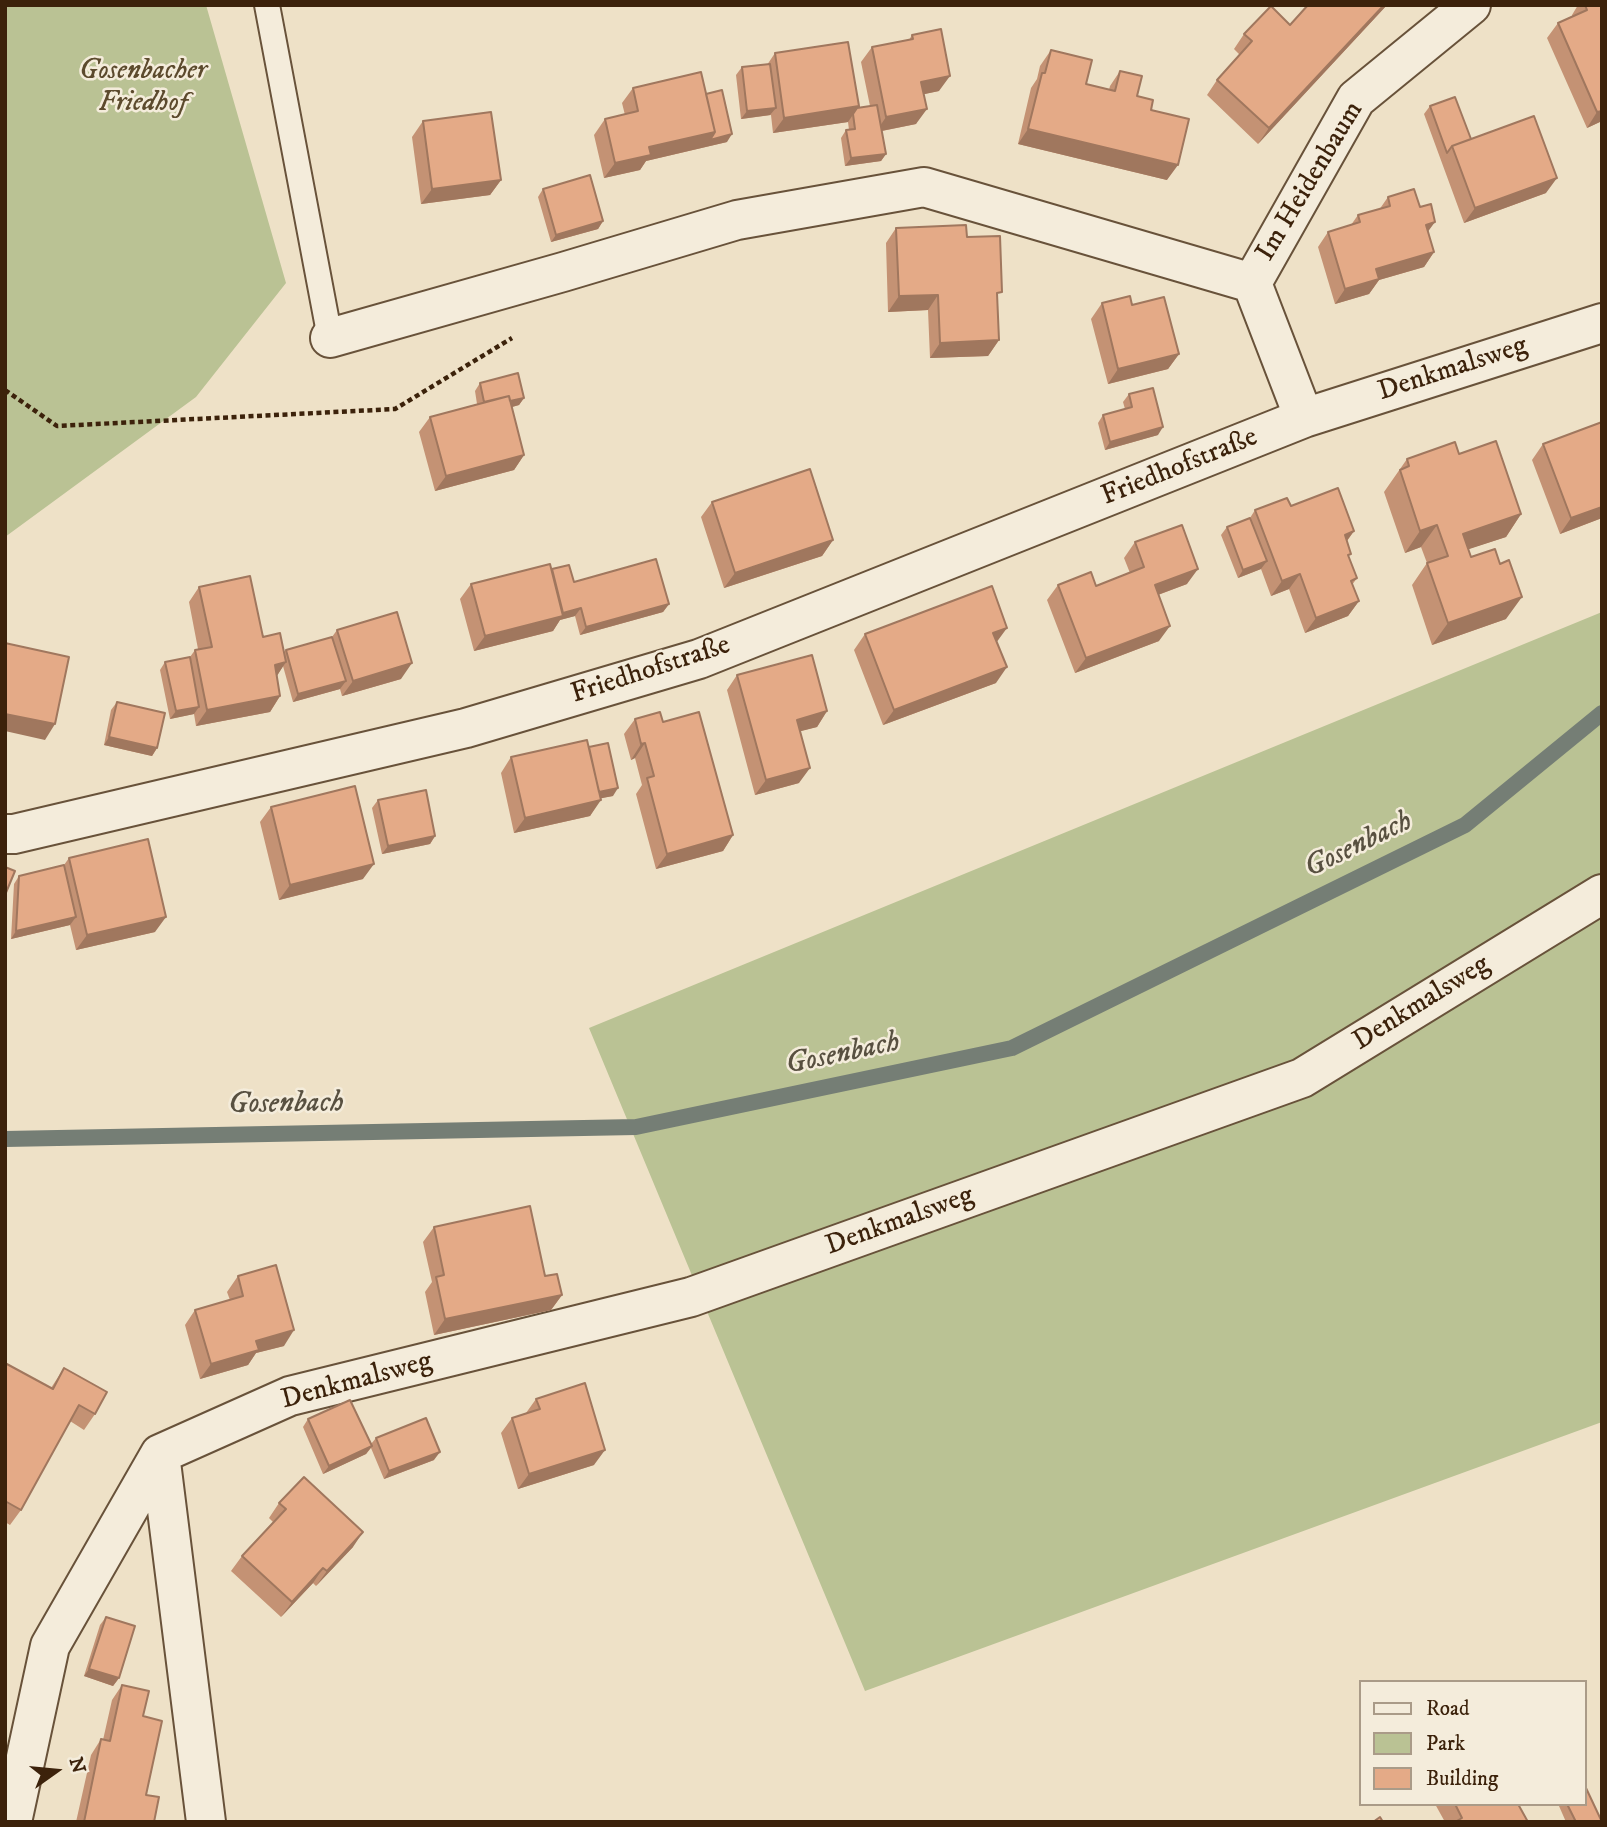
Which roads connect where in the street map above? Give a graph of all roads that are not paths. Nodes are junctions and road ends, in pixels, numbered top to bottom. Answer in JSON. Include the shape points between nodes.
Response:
{"nodes":[{"id":1,"x":1471,"y":5,"type":"edge"},
{"id":2,"x":266,"y":9,"type":"edge"},
{"id":3,"x":1252,"y":283,"type":"junction"},
{"id":4,"x":1602,"y":323,"type":"edge"},
{"id":5,"x":330,"y":338,"type":"joint"},
{"id":6,"x":1304,"y":418,"type":"junction"},
{"id":7,"x":5,"y":834,"type":"edge"},
{"id":8,"x":1602,"y":894,"type":"edge"},
{"id":9,"x":160,"y":1454,"type":"junction"},
{"id":10,"x":12,"y":1822,"type":"edge"},
{"id":11,"x":206,"y":1822,"type":"edge"}],
"edges":[{"from":1,"to":3,"type":"street","name":"Im Heidenbaum","via":[[1356,99]]},
{"from":2,"to":5,"type":"lane"},
{"from":3,"to":5,"type":"street","via":[[924,187],[737,220]]},
{"from":3,"to":6,"type":"street"},
{"from":4,"to":6,"type":"street","name":"Denkmalsweg"},
{"from":6,"to":7,"type":"street","name":"Friedhofstraße","via":[[699,659],[466,728]]},
{"from":8,"to":9,"type":"street","name":"Denkmalsweg","via":[[1302,1078],[691,1297],[290,1396]]},
{"from":9,"to":10,"type":"street","via":[[50,1646]]},
{"from":9,"to":11,"type":"street"}]}
